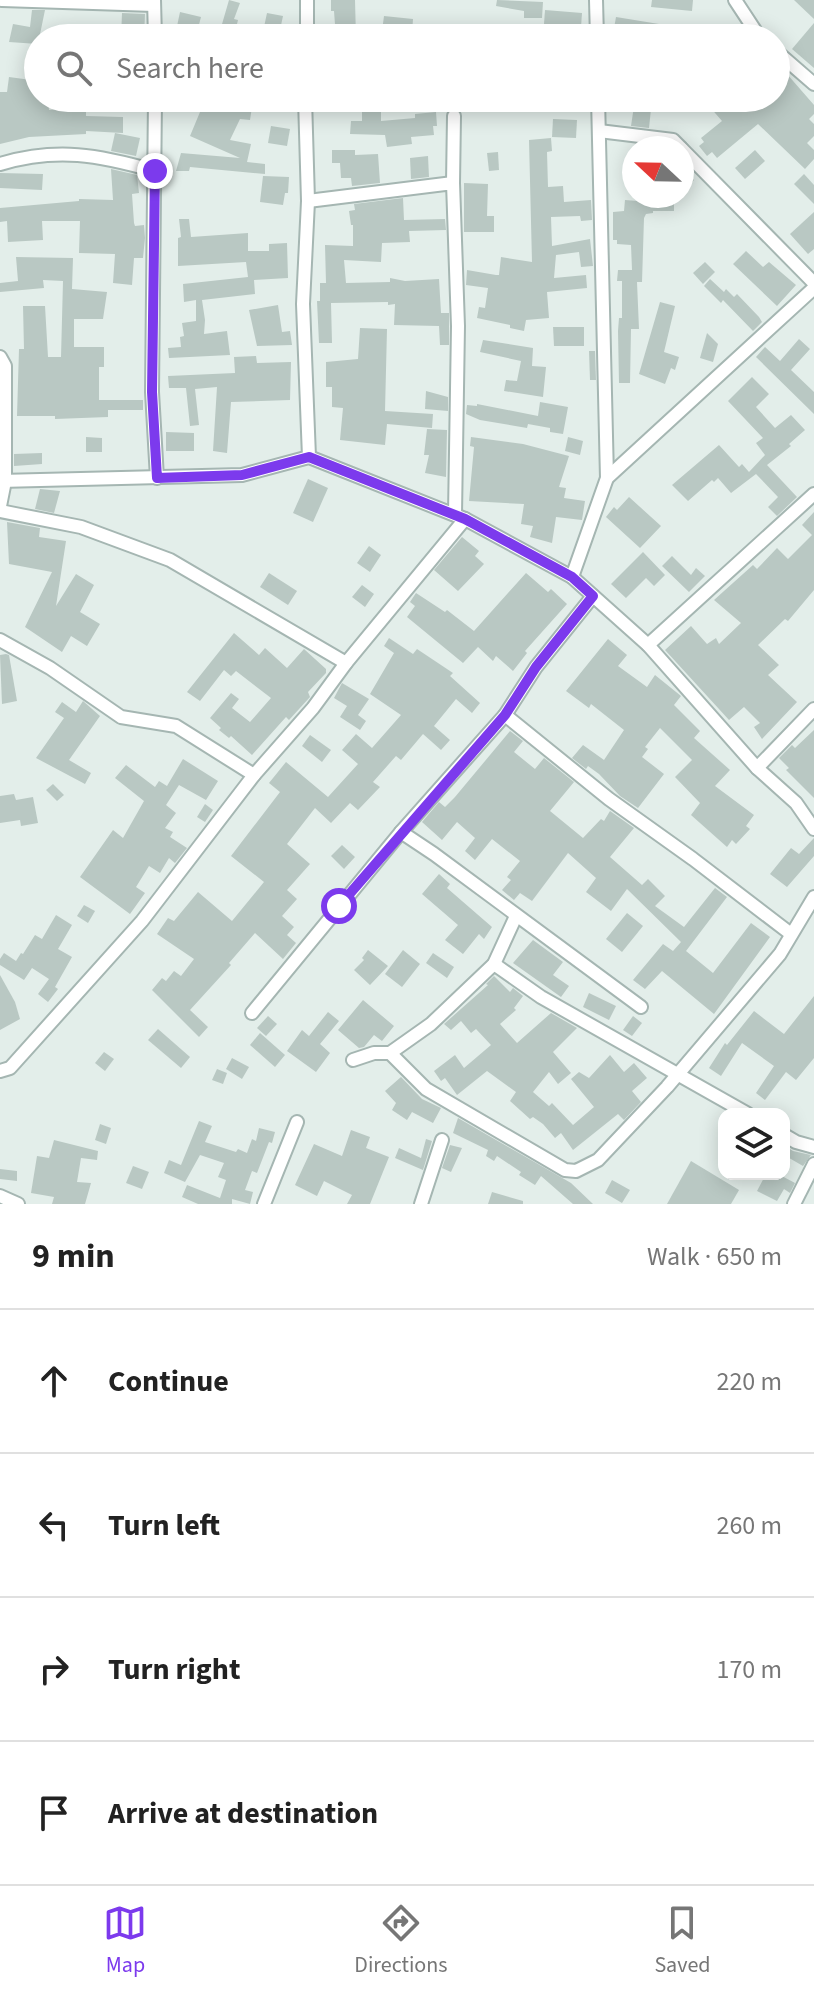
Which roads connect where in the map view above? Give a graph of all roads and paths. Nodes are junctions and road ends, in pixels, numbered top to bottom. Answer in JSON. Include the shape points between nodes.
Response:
{"nodes":[{"id":1,"x":307,"y":0,"type":"edge"},
{"id":2,"x":596,"y":0,"type":"edge"},
{"id":3,"x":735,"y":0,"type":"edge"},
{"id":4,"x":1,"y":2,"type":"edge"},
{"id":5,"x":154,"y":2,"type":"edge"},
{"id":6,"x":155,"y":24,"type":"edge"},
{"id":7,"x":307,"y":24,"type":"edge"},
{"id":8,"x":597,"y":24,"type":"edge"},
{"id":9,"x":751,"y":24,"type":"edge"},
{"id":10,"x":790,"y":63,"type":"edge"},
{"id":11,"x":814,"y":84,"type":"edge"},
{"id":12,"x":155,"y":112,"type":"edge"},
{"id":13,"x":305,"y":112,"type":"edge"},
{"id":14,"x":598,"y":112,"type":"edge"},
{"id":15,"x":454,"y":116,"type":"dead end"},
{"id":16,"x":599,"y":131,"type":"junction"},
{"id":17,"x":640,"y":136,"type":"edge"},
{"id":18,"x":694,"y":162,"type":"edge"},
{"id":19,"x":0,"y":164,"type":"edge"},
{"id":20,"x":155,"y":171,"type":"junction"},
{"id":21,"x":453,"y":183,"type":"junction"},
{"id":22,"x":308,"y":201,"type":"junction"},
{"id":23,"x":814,"y":285,"type":"edge"},
{"id":24,"x":0,"y":357,"type":"edge"},
{"id":25,"x":309,"y":457,"type":"junction"},
{"id":26,"x":157,"y":478,"type":"junction"},
{"id":27,"x":607,"y":478,"type":"junction"},
{"id":28,"x":2,"y":481,"type":"edge"},
{"id":29,"x":814,"y":494,"type":"edge"},
{"id":30,"x":0,"y":508,"type":"edge"},
{"id":31,"x":460,"y":517,"type":"junction"},
{"id":32,"x":572,"y":577,"type":"junction"},
{"id":33,"x":593,"y":596,"type":"junction"},
{"id":34,"x":0,"y":640,"type":"edge"},
{"id":35,"x":648,"y":645,"type":"junction"},
{"id":36,"x":346,"y":663,"type":"junction"},
{"id":37,"x":814,"y":709,"type":"edge"},
{"id":38,"x":505,"y":715,"type":"junction"},
{"id":39,"x":757,"y":768,"type":"junction"},
{"id":40,"x":254,"y":775,"type":"junction"},
{"id":41,"x":814,"y":829,"type":"edge"},
{"id":42,"x":401,"y":832,"type":"junction"},
{"id":43,"x":814,"y":897,"type":"edge"},
{"id":44,"x":516,"y":916,"type":"junction"},
{"id":45,"x":791,"y":934,"type":"junction"},
{"id":46,"x":494,"y":964,"type":"junction"},
{"id":47,"x":641,"y":1007,"type":"dead end"},
{"id":48,"x":252,"y":1013,"type":"dead end"},
{"id":49,"x":390,"y":1053,"type":"junction"},
{"id":50,"x":353,"y":1060,"type":"dead end"},
{"id":51,"x":0,"y":1071,"type":"edge"},
{"id":52,"x":677,"y":1073,"type":"junction"},
{"id":53,"x":738,"y":1108,"type":"edge"},
{"id":54,"x":297,"y":1122,"type":"dead end"},
{"id":55,"x":790,"y":1138,"type":"edge"},
{"id":56,"x":442,"y":1140,"type":"dead end"},
{"id":57,"x":814,"y":1147,"type":"edge"},
{"id":58,"x":814,"y":1164,"type":"edge"},
{"id":59,"x":0,"y":1196,"type":"edge"},
{"id":60,"x":18,"y":1204,"type":"edge"},
{"id":61,"x":264,"y":1204,"type":"edge"},
{"id":62,"x":421,"y":1204,"type":"edge"},
{"id":63,"x":794,"y":1204,"type":"edge"}],
"edges":[{"from":1,"to":7,"type":"street"},
{"from":2,"to":8,"type":"street"},
{"from":3,"to":9,"type":"street"},
{"from":4,"to":5,"type":"street"},
{"from":5,"to":6,"type":"street"},
{"from":10,"to":11,"type":"street"},
{"from":12,"to":20,"type":"street"},
{"from":13,"to":22,"type":"street"},
{"from":14,"to":16,"type":"street"},
{"from":15,"to":21,"type":"street"},
{"from":16,"to":17,"type":"street"},
{"from":16,"to":27,"type":"street"},
{"from":18,"to":23,"type":"street"},
{"from":19,"to":20,"type":"street","via":[[65,153]]},
{"from":20,"to":26,"type":"street","via":[[152,392]]},
{"from":21,"to":22,"type":"street"},
{"from":21,"to":31,"type":"street"},
{"from":22,"to":25,"type":"street","via":[[303,304]]},
{"from":23,"to":27,"type":"street"},
{"from":24,"to":28,"type":"street","via":[[5,366]]},
{"from":25,"to":26,"type":"street","via":[[242,475]]},
{"from":25,"to":31,"type":"street"},
{"from":26,"to":28,"type":"street"},
{"from":27,"to":32,"type":"street"},
{"from":28,"to":30,"type":"street"},
{"from":29,"to":35,"type":"street"},
{"from":30,"to":36,"type":"street","via":[[81,527],[170,560]]},
{"from":31,"to":32,"type":"street"},
{"from":31,"to":36,"type":"street"},
{"from":32,"to":33,"type":"street"},
{"from":33,"to":35,"type":"street"},
{"from":33,"to":38,"type":"street"},
{"from":34,"to":40,"type":"street","via":[[121,717],[176,726]]},
{"from":35,"to":39,"type":"street"},
{"from":36,"to":40,"type":"street"},
{"from":37,"to":39,"type":"street"},
{"from":38,"to":42,"type":"street"},
{"from":38,"to":45,"type":"street"},
{"from":39,"to":41,"type":"street","via":[[796,803]]},
{"from":40,"to":51,"type":"street","via":[[142,921],[10,1068]]},
{"from":42,"to":44,"type":"street"},
{"from":42,"to":48,"type":"street"},
{"from":43,"to":45,"type":"street"},
{"from":44,"to":46,"type":"street"},
{"from":44,"to":47,"type":"street"},
{"from":45,"to":52,"type":"street","via":[[780,954]]},
{"from":46,"to":49,"type":"street","via":[[431,1024]]},
{"from":46,"to":52,"type":"street","via":[[541,997]]},
{"from":49,"to":50,"type":"street"},
{"from":49,"to":52,"type":"street","via":[[426,1089],[565,1170],[576,1171],[598,1160]]},
{"from":52,"to":53,"type":"street"},
{"from":54,"to":61,"type":"street"},
{"from":55,"to":57,"type":"street"},
{"from":56,"to":62,"type":"street"},
{"from":58,"to":63,"type":"street"},
{"from":59,"to":60,"type":"street"}]}
